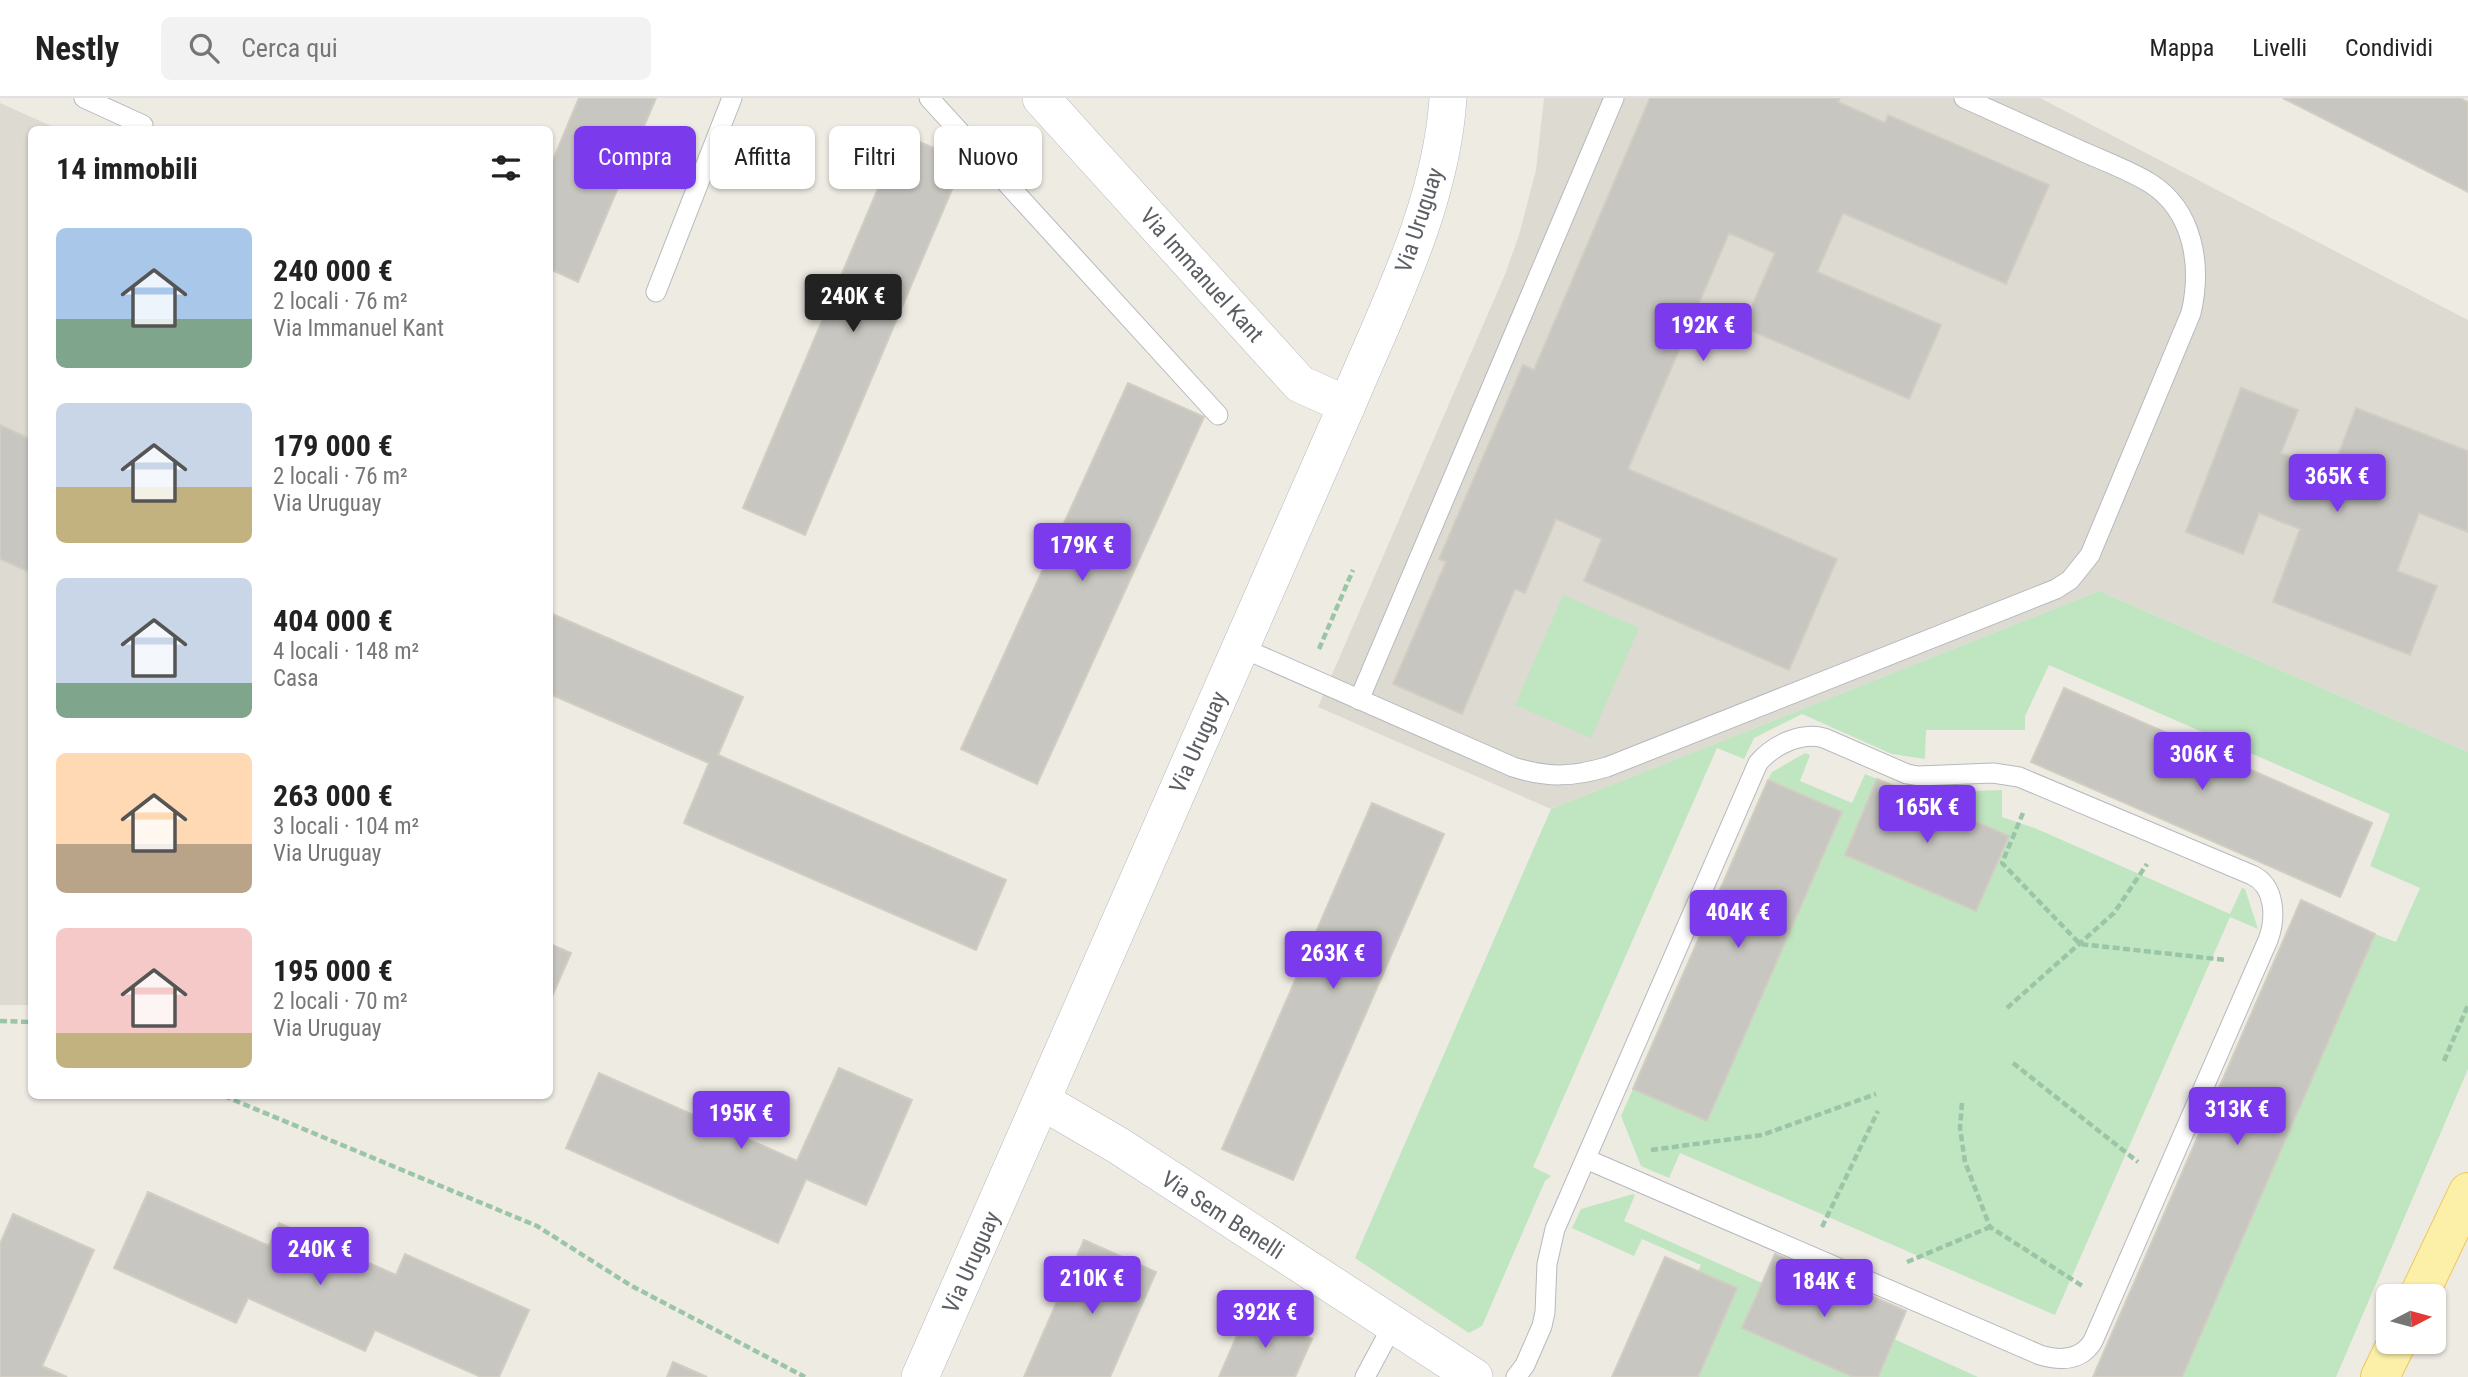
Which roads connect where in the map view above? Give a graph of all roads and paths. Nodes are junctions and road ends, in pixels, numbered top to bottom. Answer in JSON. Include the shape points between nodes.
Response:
{"nodes":[{"id":1,"x":84,"y":98,"type":"edge"},
{"id":2,"x":732,"y":98,"type":"edge"},
{"id":3,"x":929,"y":98,"type":"edge"},
{"id":4,"x":1041,"y":98,"type":"edge"},
{"id":5,"x":1448,"y":98,"type":"edge"},
{"id":6,"x":1614,"y":98,"type":"edge"},
{"id":7,"x":1964,"y":98,"type":"edge"},
{"id":8,"x":143,"y":125,"type":"dead end"},
{"id":9,"x":656,"y":292,"type":"dead end"},
{"id":10,"x":1347,"y":405,"type":"junction"},
{"id":11,"x":1218,"y":415,"type":"dead end"},
{"id":12,"x":1353,"y":570,"type":"dead end"},
{"id":13,"x":1240,"y":647,"type":"junction"},
{"id":14,"x":1317,"y":654,"type":"dead end"},
{"id":15,"x":1359,"y":700,"type":"junction"},
{"id":16,"x":2036,"y":784,"type":"junction"},
{"id":17,"x":2164,"y":838,"type":"junction"},
{"id":18,"x":2080,"y":944,"type":"junction"},
{"id":19,"x":2258,"y":964,"type":"junction"},
{"id":20,"x":2468,"y":1005,"type":"edge"},
{"id":21,"x":2007,"y":1008,"type":"dead end"},
{"id":22,"x":0,"y":1021,"type":"edge"},
{"id":23,"x":28,"y":1022,"type":"edge"},
{"id":24,"x":2444,"y":1061,"type":"dead end"},
{"id":25,"x":2012,"y":1063,"type":"dead end"},
{"id":26,"x":1877,"y":1094,"type":"dead end"},
{"id":27,"x":231,"y":1099,"type":"edge"},
{"id":28,"x":1042,"y":1101,"type":"junction"},
{"id":29,"x":1962,"y":1103,"type":"dead end"},
{"id":30,"x":1878,"y":1111,"type":"dead end"},
{"id":31,"x":1586,"y":1159,"type":"junction"},
{"id":32,"x":2163,"y":1181,"type":"junction"},
{"id":33,"x":2468,"y":1192,"type":"edge"},
{"id":34,"x":1990,"y":1227,"type":"junction"},
{"id":35,"x":1808,"y":1255,"type":"junction"},
{"id":36,"x":1865,"y":1279,"type":"junction"},
{"id":37,"x":2424,"y":1284,"type":"edge"},
{"id":38,"x":2110,"y":1303,"type":"junction"},
{"id":39,"x":1392,"y":1325,"type":"junction"},
{"id":40,"x":2392,"y":1354,"type":"edge"},
{"id":41,"x":2053,"y":1368,"type":"edge"},
{"id":42,"x":805,"y":1377,"type":"edge"},
{"id":43,"x":920,"y":1377,"type":"edge"},
{"id":44,"x":1365,"y":1377,"type":"edge"},
{"id":45,"x":1474,"y":1377,"type":"edge"},
{"id":46,"x":1516,"y":1377,"type":"edge"},
{"id":47,"x":2381,"y":1377,"type":"edge"}],
"edges":[{"from":1,"to":8,"type":"lane"},
{"from":2,"to":9,"type":"lane"},
{"from":3,"to":11,"type":"lane"},
{"from":4,"to":10,"type":"street","name":"Via Immanuel Kant","via":[[1300,384]]},
{"from":5,"to":10,"type":"street","name":"Via Uruguay","via":[[1443,142],[1425,212]]},
{"from":6,"to":15,"type":"lane"},
{"from":7,"to":15,"type":"lane","via":[[2152,184],[2179,211],[2194,249],[2197,270],[2191,313],[2090,555],[2070,580],[1588,772],[1552,776],[1513,767]]},
{"from":10,"to":13,"type":"street","name":"Via Uruguay"},
{"from":12,"to":14,"type":"path"},
{"from":13,"to":15,"type":"lane"},
{"from":13,"to":28,"type":"street","name":"Via Uruguay"},
{"from":16,"to":17,"type":"lane"},
{"from":16,"to":18,"type":"path","via":[[2001,863]]},
{"from":16,"to":31,"type":"lane","via":[[1993,773],[1908,774],[1818,737],[1804,736],[1769,752],[1758,763]]},
{"from":17,"to":18,"type":"path","via":[[2114,913]]},
{"from":17,"to":19,"type":"lane","via":[[2263,883],[2273,919]]},
{"from":18,"to":19,"type":"path"},
{"from":18,"to":21,"type":"path"},
{"from":19,"to":32,"type":"lane"},
{"from":20,"to":24,"type":"path"},
{"from":22,"to":23,"type":"path"},
{"from":25,"to":32,"type":"path"},
{"from":26,"to":31,"type":"path","via":[[1754,1137]]},
{"from":27,"to":42,"type":"path","via":[[537,1226],[629,1285]]},
{"from":28,"to":39,"type":"street","name":"Via Sem Benelli","via":[[1119,1146]]},
{"from":28,"to":43,"type":"street","name":"Via Uruguay"},
{"from":29,"to":34,"type":"path","via":[[1965,1162]]},
{"from":30,"to":35,"type":"path"},
{"from":31,"to":35,"type":"lane"},
{"from":31,"to":46,"type":"lane","via":[[1550,1247],[1539,1333]]},
{"from":32,"to":38,"type":"lane"},
{"from":33,"to":37,"type":"main road"},
{"from":34,"to":36,"type":"path"},
{"from":34,"to":38,"type":"path"},
{"from":35,"to":36,"type":"lane"},
{"from":36,"to":41,"type":"lane","via":[[2028,1350]]},
{"from":38,"to":41,"type":"lane","via":[[2086,1351]]},
{"from":39,"to":44,"type":"lane"},
{"from":39,"to":45,"type":"street","name":"Via Sem Benelli"},
{"from":40,"to":47,"type":"main road"}]}
